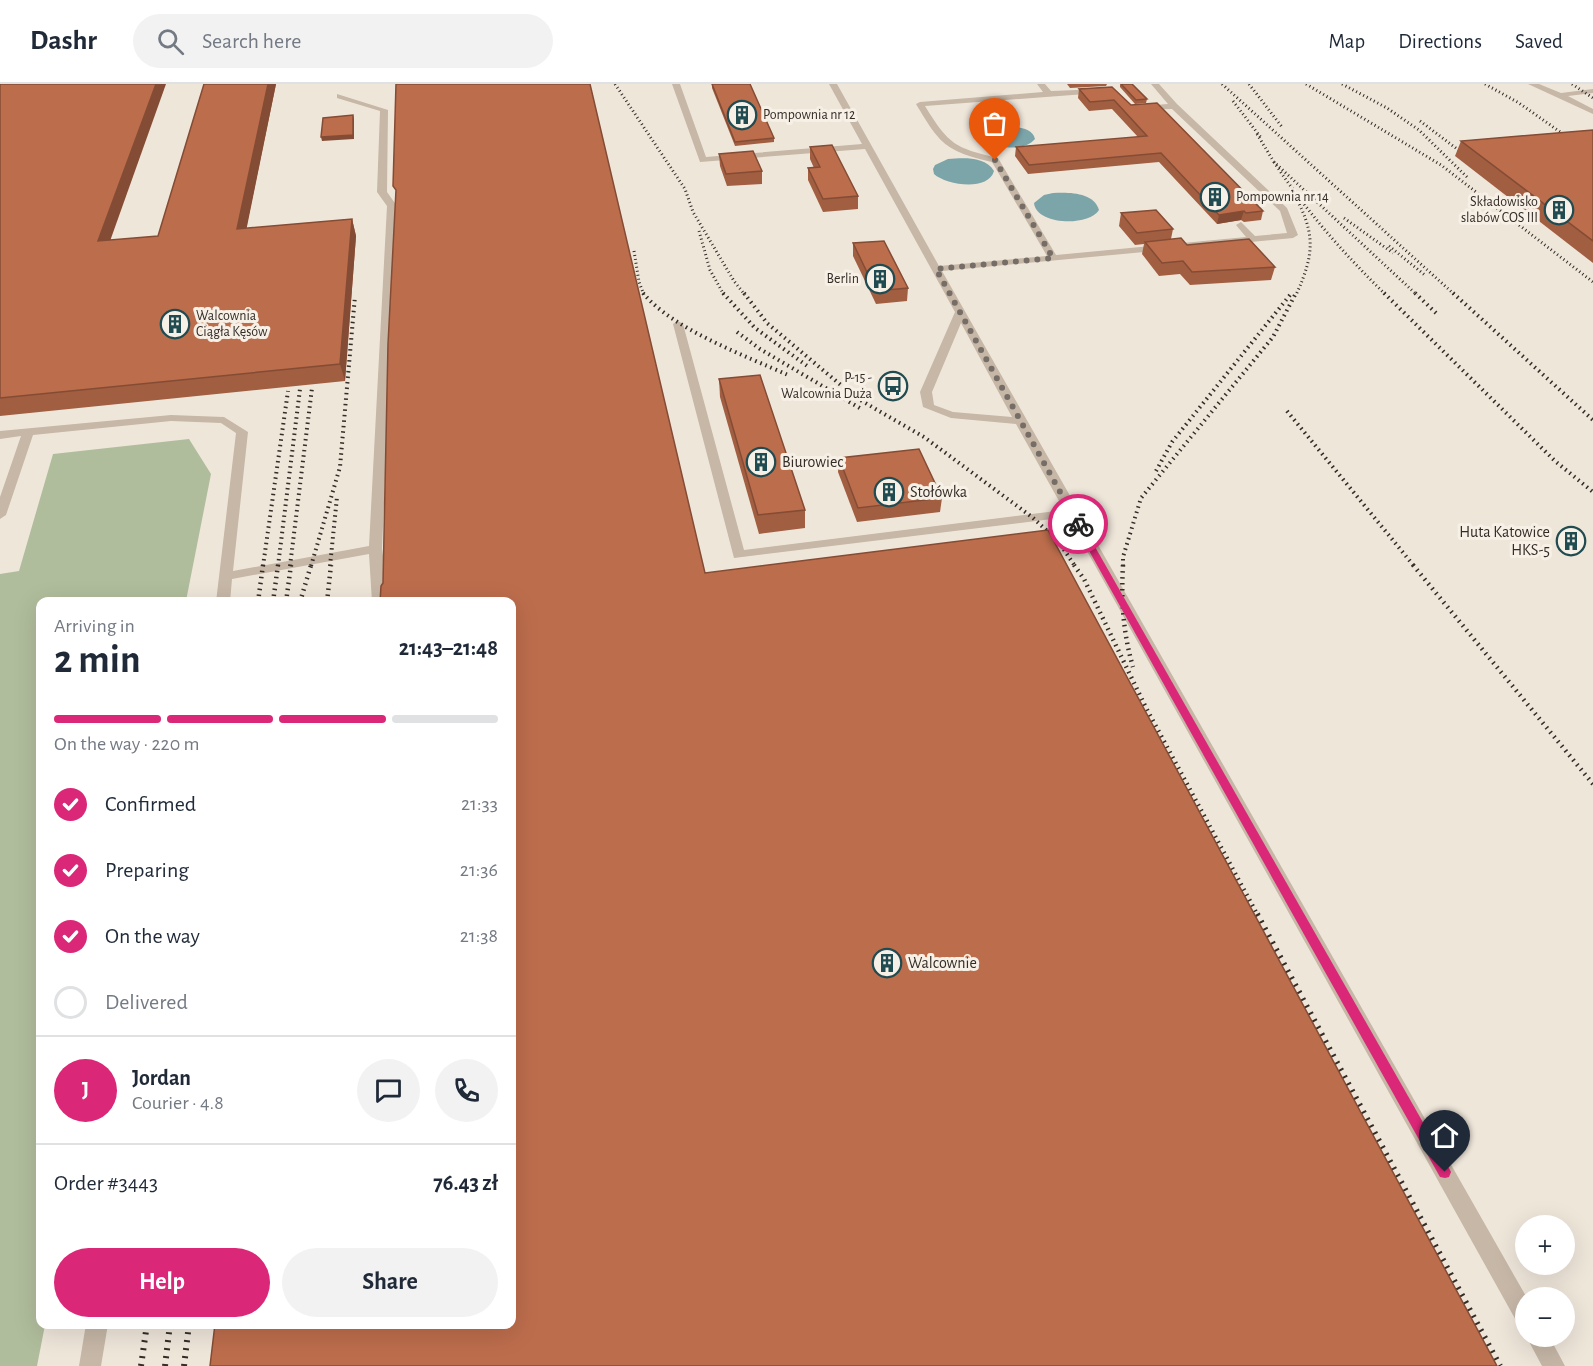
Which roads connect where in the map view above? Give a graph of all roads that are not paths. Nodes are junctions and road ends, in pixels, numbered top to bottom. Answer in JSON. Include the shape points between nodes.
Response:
{"nodes":[{"id":1,"x":676,"y":84,"type":"edge"},
{"id":2,"x":833,"y":84,"type":"edge"},
{"id":3,"x":1041,"y":84,"type":"edge"},
{"id":4,"x":1155,"y":84,"type":"edge"},
{"id":5,"x":1532,"y":84,"type":"edge"},
{"id":6,"x":1103,"y":91,"type":"edge"},
{"id":7,"x":1593,"y":91,"type":"edge"},
{"id":8,"x":1049,"y":94,"type":"junction"},
{"id":9,"x":340,"y":96,"type":"dead end"},
{"id":10,"x":1562,"y":96,"type":"junction"},
{"id":11,"x":1174,"y":106,"type":"junction"},
{"id":12,"x":1132,"y":109,"type":"edge"},
{"id":13,"x":1593,"y":112,"type":"edge"},
{"id":14,"x":868,"y":146,"type":"junction"},
{"id":15,"x":1241,"y":225,"type":"edge"},
{"id":16,"x":1253,"y":239,"type":"junction"},
{"id":17,"x":1053,"y":258,"type":"junction"},
{"id":18,"x":936,"y":269,"type":"junction"},
{"id":19,"x":960,"y":312,"type":"junction"},
{"id":20,"x":678,"y":324,"type":"dead end"},
{"id":21,"x":1020,"y":421,"type":"junction"},
{"id":22,"x":28,"y":433,"type":"junction"},
{"id":23,"x":0,"y":435,"type":"edge"},
{"id":24,"x":1072,"y":513,"type":"junction"},
{"id":25,"x":0,"y":515,"type":"edge"},
{"id":26,"x":375,"y":549,"type":"junction"},
{"id":27,"x":227,"y":576,"type":"junction"},
{"id":28,"x":224,"y":597,"type":"edge"},
{"id":29,"x":379,"y":597,"type":"edge"},
{"id":30,"x":1515,"y":1297,"type":"edge"},
{"id":31,"x":96,"y":1329,"type":"edge"},
{"id":32,"x":1543,"y":1347,"type":"edge"},
{"id":33,"x":90,"y":1366,"type":"edge"},
{"id":34,"x":1554,"y":1366,"type":"edge"}],
"edges":[{"from":1,"to":14,"type":"lane","via":[[703,160]]},
{"from":2,"to":14,"type":"lane"},
{"from":3,"to":8,"type":"lane"},
{"from":4,"to":11,"type":"lane"},
{"from":5,"to":10,"type":"lane"},
{"from":6,"to":8,"type":"lane"},
{"from":7,"to":10,"type":"lane"},
{"from":8,"to":17,"type":"lane","via":[[920,104],[951,147],[995,160]]},
{"from":9,"to":26,"type":"lane","via":[[384,110],[382,192],[392,206]]},
{"from":10,"to":13,"type":"lane"},
{"from":11,"to":12,"type":"lane"},
{"from":11,"to":16,"type":"lane","via":[[1284,210],[1293,235]]},
{"from":14,"to":18,"type":"lane"},
{"from":15,"to":16,"type":"lane"},
{"from":16,"to":17,"type":"lane"},
{"from":17,"to":18,"type":"lane"},
{"from":18,"to":19,"type":"lane"},
{"from":19,"to":21,"type":"lane"},
{"from":19,"to":21,"type":"lane","via":[[926,392],[929,407],[951,415]]},
{"from":20,"to":24,"type":"lane","via":[[739,555]]},
{"from":21,"to":24,"type":"lane"},
{"from":22,"to":23,"type":"lane"},
{"from":22,"to":25,"type":"lane"},
{"from":22,"to":27,"type":"lane","via":[[171,418],[224,420],[242,432]]},
{"from":24,"to":30,"type":"lane"},
{"from":26,"to":27,"type":"lane"},
{"from":26,"to":29,"type":"lane"},
{"from":27,"to":28,"type":"lane"},
{"from":31,"to":33,"type":"lane"},
{"from":32,"to":34,"type":"lane"}]}
